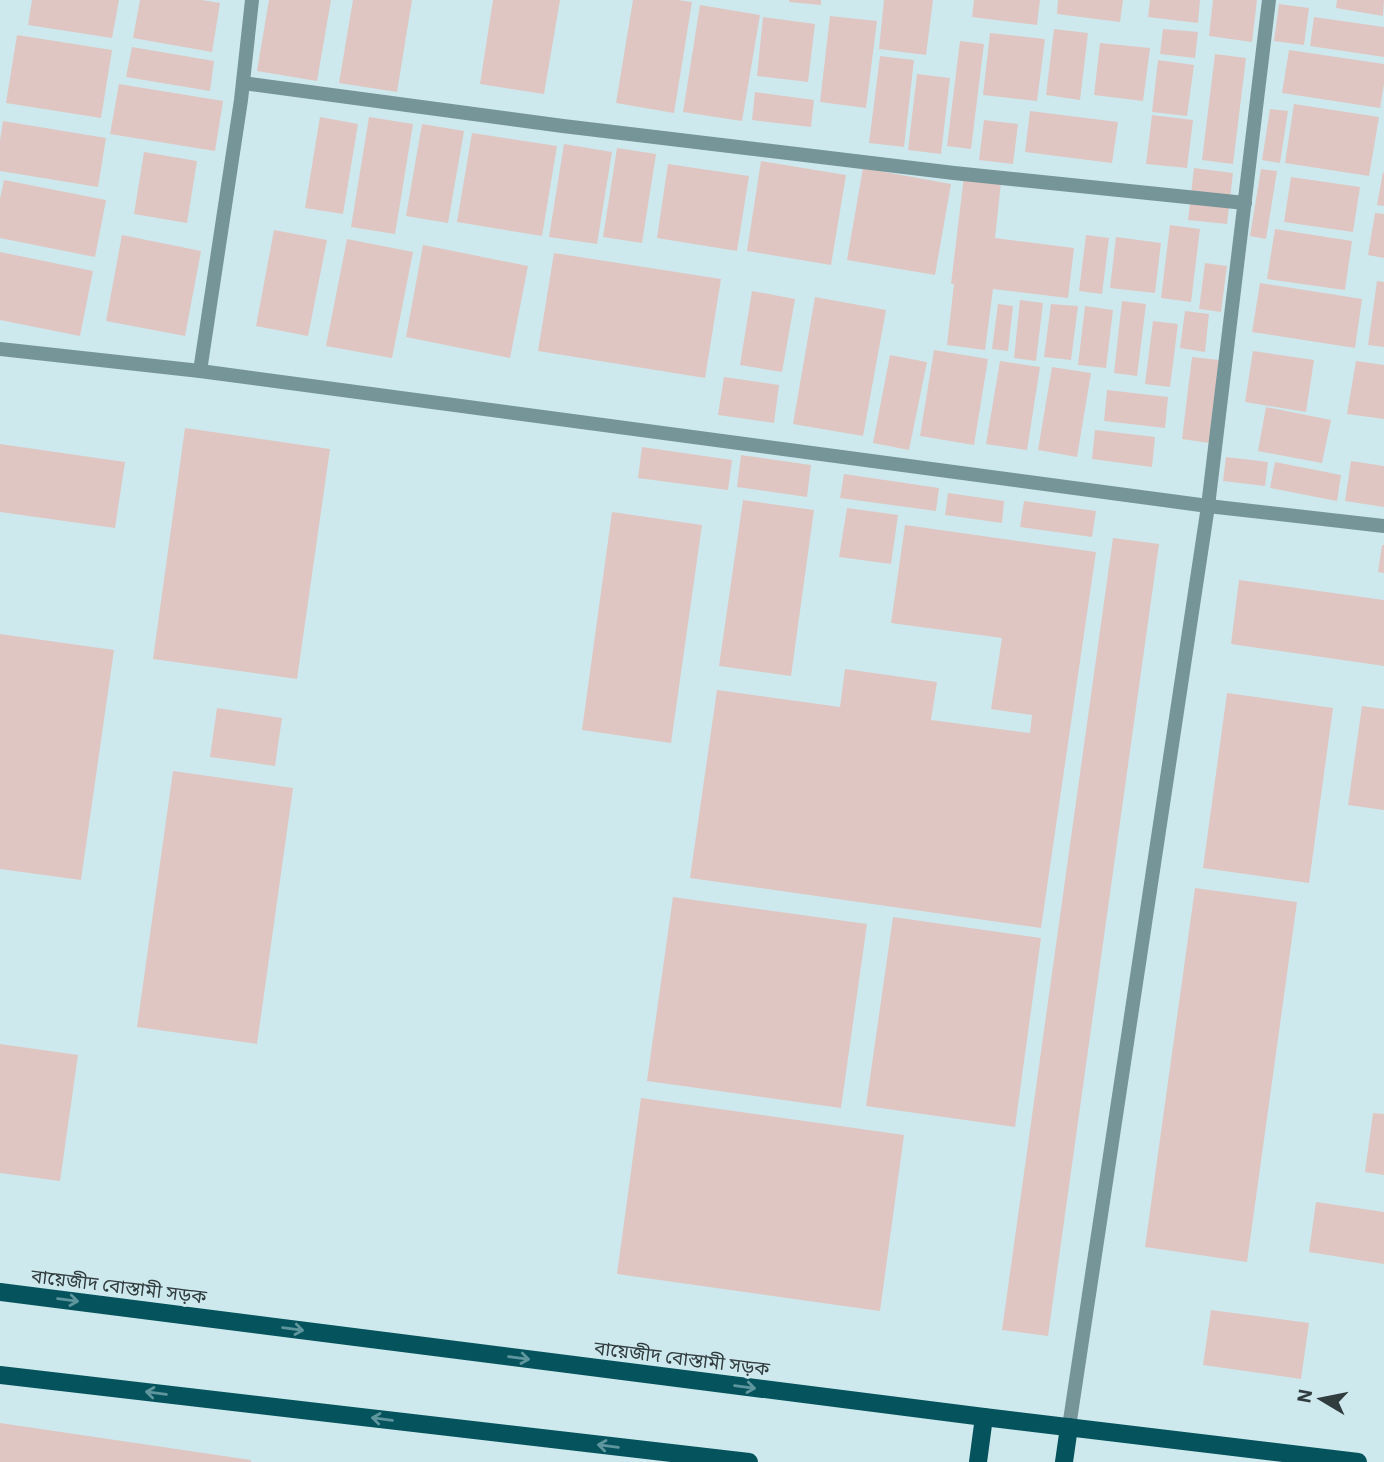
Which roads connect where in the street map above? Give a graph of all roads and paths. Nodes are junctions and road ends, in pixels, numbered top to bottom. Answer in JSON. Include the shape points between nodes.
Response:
{"nodes":[{"id":1,"x":252,"y":0,"type":"edge"},
{"id":2,"x":1269,"y":0,"type":"edge"},
{"id":3,"x":243,"y":83,"type":"junction"},
{"id":4,"x":1245,"y":203,"type":"junction"},
{"id":5,"x":0,"y":349,"type":"edge"},
{"id":6,"x":200,"y":371,"type":"junction"},
{"id":7,"x":1208,"y":506,"type":"junction"},
{"id":8,"x":1384,"y":526,"type":"edge"},
{"id":9,"x":0,"y":1292,"type":"edge"},
{"id":10,"x":0,"y":1375,"type":"edge"},
{"id":11,"x":984,"y":1417,"type":"junction"},
{"id":12,"x":1069,"y":1427,"type":"junction"},
{"id":13,"x":749,"y":1462,"type":"edge"},
{"id":14,"x":978,"y":1462,"type":"edge"},
{"id":15,"x":1064,"y":1462,"type":"edge"},
{"id":16,"x":1358,"y":1462,"type":"edge"}],
"edges":[{"from":1,"to":3,"type":"street"},
{"from":2,"to":4,"type":"street"},
{"from":3,"to":4,"type":"street","via":[[577,128]]},
{"from":3,"to":6,"type":"street"},
{"from":4,"to":7,"type":"street"},
{"from":5,"to":6,"type":"street"},
{"from":6,"to":7,"type":"street"},
{"from":7,"to":8,"type":"street"},
{"from":7,"to":12,"type":"street"},
{"from":9,"to":11,"type":"main road","name":"বায়েজীদ বোস্তামী সড়ক","one_way":true},
{"from":13,"to":10,"type":"main road","one_way":true},
{"from":11,"to":12,"type":"main road","name":"বায়েজীদ বোস্তামী সড়ক"},
{"from":11,"to":14,"type":"main road"},
{"from":12,"to":15,"type":"main road"},
{"from":12,"to":16,"type":"main road","name":"বায়েজীদ বোস্তামী সড়ক"}]}
